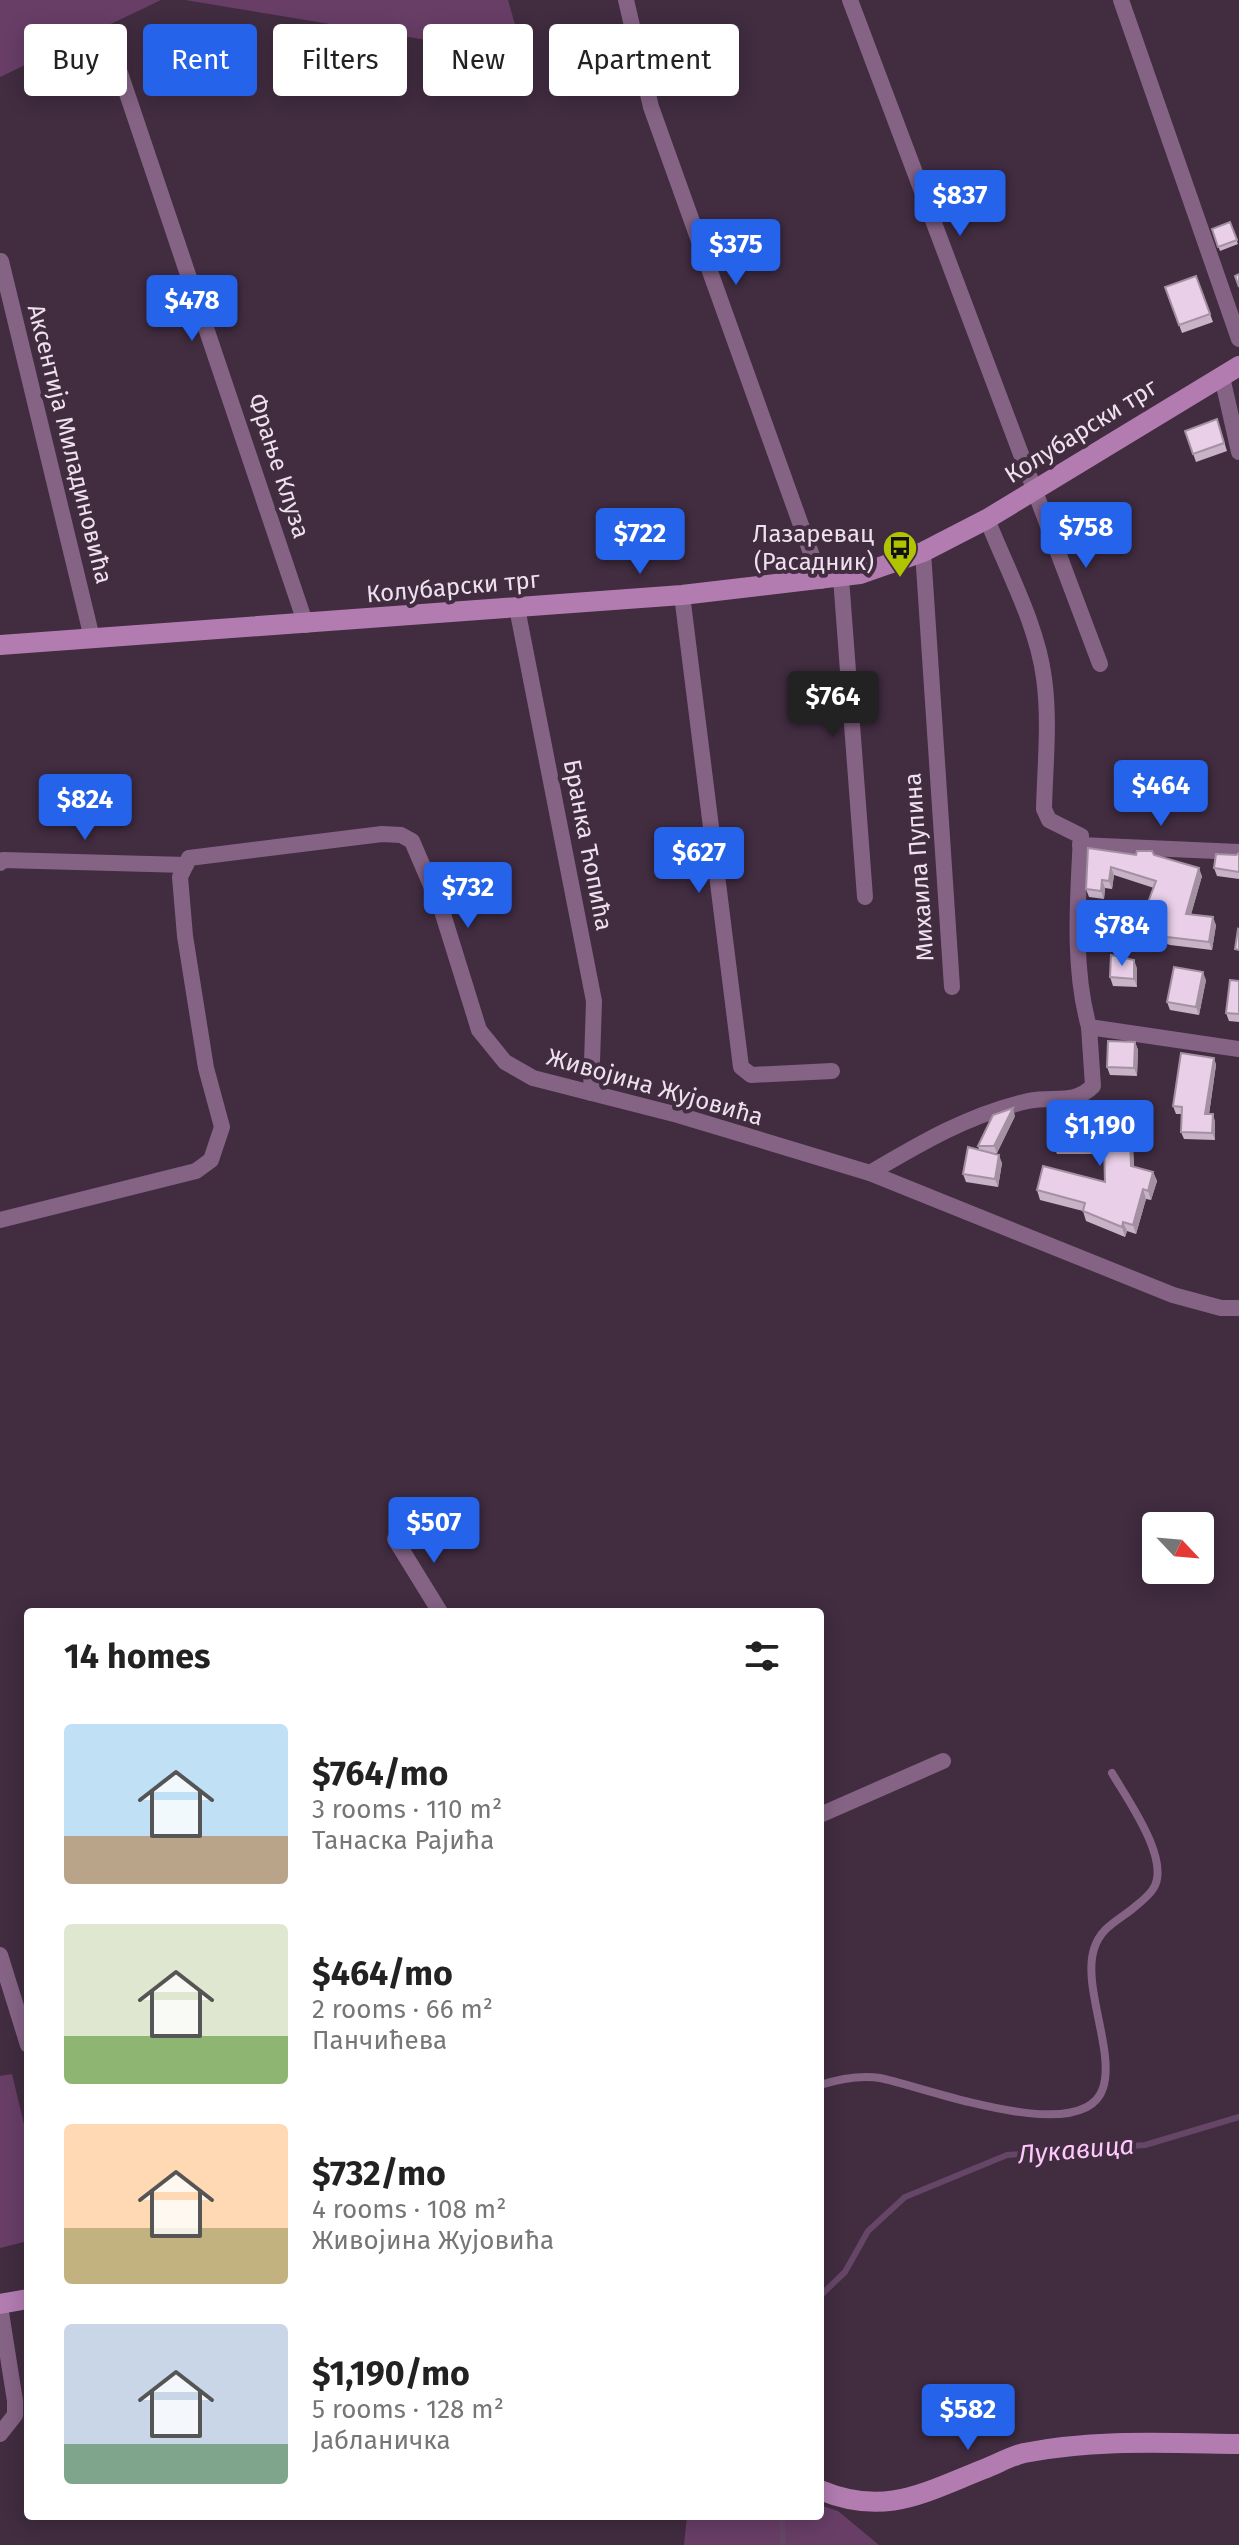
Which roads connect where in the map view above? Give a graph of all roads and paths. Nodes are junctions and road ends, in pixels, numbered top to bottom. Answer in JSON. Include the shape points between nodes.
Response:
{"nodes":[{"id":1,"x":626,"y":0,"type":"edge"},
{"id":2,"x":850,"y":0,"type":"edge"},
{"id":3,"x":1121,"y":0,"type":"edge"},
{"id":4,"x":127,"y":94,"type":"edge"},
{"id":5,"x":1,"y":261,"type":"edge"},
{"id":6,"x":1239,"y":339,"type":"edge"},
{"id":7,"x":1230,"y":372,"type":"edge"},
{"id":8,"x":1239,"y":452,"type":"edge"},
{"id":9,"x":1035,"y":489,"type":"junction"},
{"id":10,"x":987,"y":519,"type":"junction"},
{"id":11,"x":923,"y":552,"type":"junction"},
{"id":12,"x":831,"y":579,"type":"junction"},
{"id":13,"x":682,"y":595,"type":"junction"},
{"id":14,"x":517,"y":608,"type":"junction"},
{"id":15,"x":306,"y":625,"type":"junction"},
{"id":16,"x":92,"y":638,"type":"junction"},
{"id":17,"x":0,"y":645,"type":"edge"},
{"id":18,"x":1100,"y":664,"type":"dead end"},
{"id":19,"x":1080,"y":845,"type":"junction"},
{"id":20,"x":1239,"y":852,"type":"edge"},
{"id":21,"x":0,"y":863,"type":"edge"},
{"id":22,"x":186,"y":865,"type":"junction"},
{"id":23,"x":865,"y":897,"type":"dead end"},
{"id":24,"x":952,"y":987,"type":"dead end"},
{"id":25,"x":1089,"y":1027,"type":"junction"},
{"id":26,"x":1239,"y":1049,"type":"edge"},
{"id":27,"x":832,"y":1071,"type":"dead end"},
{"id":28,"x":591,"y":1093,"type":"junction"},
{"id":29,"x":870,"y":1173,"type":"junction"},
{"id":30,"x":0,"y":1220,"type":"edge"},
{"id":31,"x":1239,"y":1308,"type":"edge"},
{"id":32,"x":395,"y":1539,"type":"dead end"},
{"id":33,"x":438,"y":1608,"type":"edge"},
{"id":34,"x":943,"y":1761,"type":"dead end"},
{"id":35,"x":1112,"y":1773,"type":"dead end"},
{"id":36,"x":824,"y":1813,"type":"edge"},
{"id":37,"x":0,"y":1955,"type":"edge"},
{"id":38,"x":24,"y":2032,"type":"edge"},
{"id":39,"x":824,"y":2084,"type":"edge"},
{"id":40,"x":24,"y":2300,"type":"edge"},
{"id":41,"x":0,"y":2305,"type":"edge"},
{"id":42,"x":0,"y":2434,"type":"edge"},
{"id":43,"x":1239,"y":2444,"type":"edge"},
{"id":44,"x":824,"y":2492,"type":"edge"}],
"edges":[{"from":1,"to":12,"type":"street","via":[[651,107]]},
{"from":2,"to":9,"type":"street"},
{"from":3,"to":6,"type":"street"},
{"from":4,"to":15,"type":"street","name":"Фрање Клуза"},
{"from":5,"to":16,"type":"street","name":"Аксентија Миладиновића"},
{"from":7,"to":8,"type":"street"},
{"from":7,"to":9,"type":"street","name":"Колубарски трг"},
{"from":9,"to":10,"type":"street","name":"Колубарски трг"},
{"from":9,"to":18,"type":"street"},
{"from":10,"to":11,"type":"street","name":"Колубарски трг"},
{"from":10,"to":19,"type":"street","via":[[1044,676],[1044,809],[1049,820],[1081,836]]},
{"from":11,"to":12,"type":"street","name":"Колубарски трг","via":[[878,570]]},
{"from":11,"to":24,"type":"street","name":"Михаила Пупина"},
{"from":12,"to":13,"type":"street","name":"Колубарски трг"},
{"from":12,"to":23,"type":"street"},
{"from":13,"to":14,"type":"street","name":"Колубарски трг"},
{"from":13,"to":27,"type":"street","via":[[741,1067],[751,1075]]},
{"from":14,"to":15,"type":"street","name":"Колубарски трг"},
{"from":14,"to":28,"type":"street","name":"Бранка Ћопића","via":[[594,1001]]},
{"from":15,"to":16,"type":"street","name":"Колубарски трг"},
{"from":16,"to":17,"type":"street","name":"Колубарски трг"},
{"from":19,"to":20,"type":"street"},
{"from":19,"to":25,"type":"street","via":[[1079,982]]},
{"from":21,"to":22,"type":"street"},
{"from":22,"to":28,"type":"street","name":"Живојина Жујовића","via":[[198,854],[382,834],[412,841],[442,911],[479,1030],[515,1068]]},
{"from":22,"to":30,"type":"street","via":[[180,877],[185,936],[206,1068],[222,1127],[211,1160],[196,1171]]},
{"from":25,"to":26,"type":"street"},
{"from":25,"to":29,"type":"street","via":[[1093,1086],[1084,1095],[1031,1100],[956,1123]]},
{"from":28,"to":29,"type":"street","name":"Живојина Жујовића"},
{"from":29,"to":31,"type":"street","name":"Живојина Жујовића","via":[[1173,1295]]},
{"from":32,"to":33,"type":"street"},
{"from":34,"to":36,"type":"street"},
{"from":35,"to":39,"type":"lane","via":[[1150,1839],[1158,1876],[1148,1895],[1106,1927],[1093,1952],[1104,2084],[1093,2103],[1073,2113],[1043,2113],[988,2107],[880,2078]]},
{"from":37,"to":38,"type":"street"},
{"from":40,"to":41,"type":"street"},
{"from":41,"to":42,"type":"street","via":[[15,2401],[15,2415]]},
{"from":43,"to":44,"type":"street","via":[[1113,2443],[1022,2454],[917,2496],[876,2504],[849,2502]]}]}
